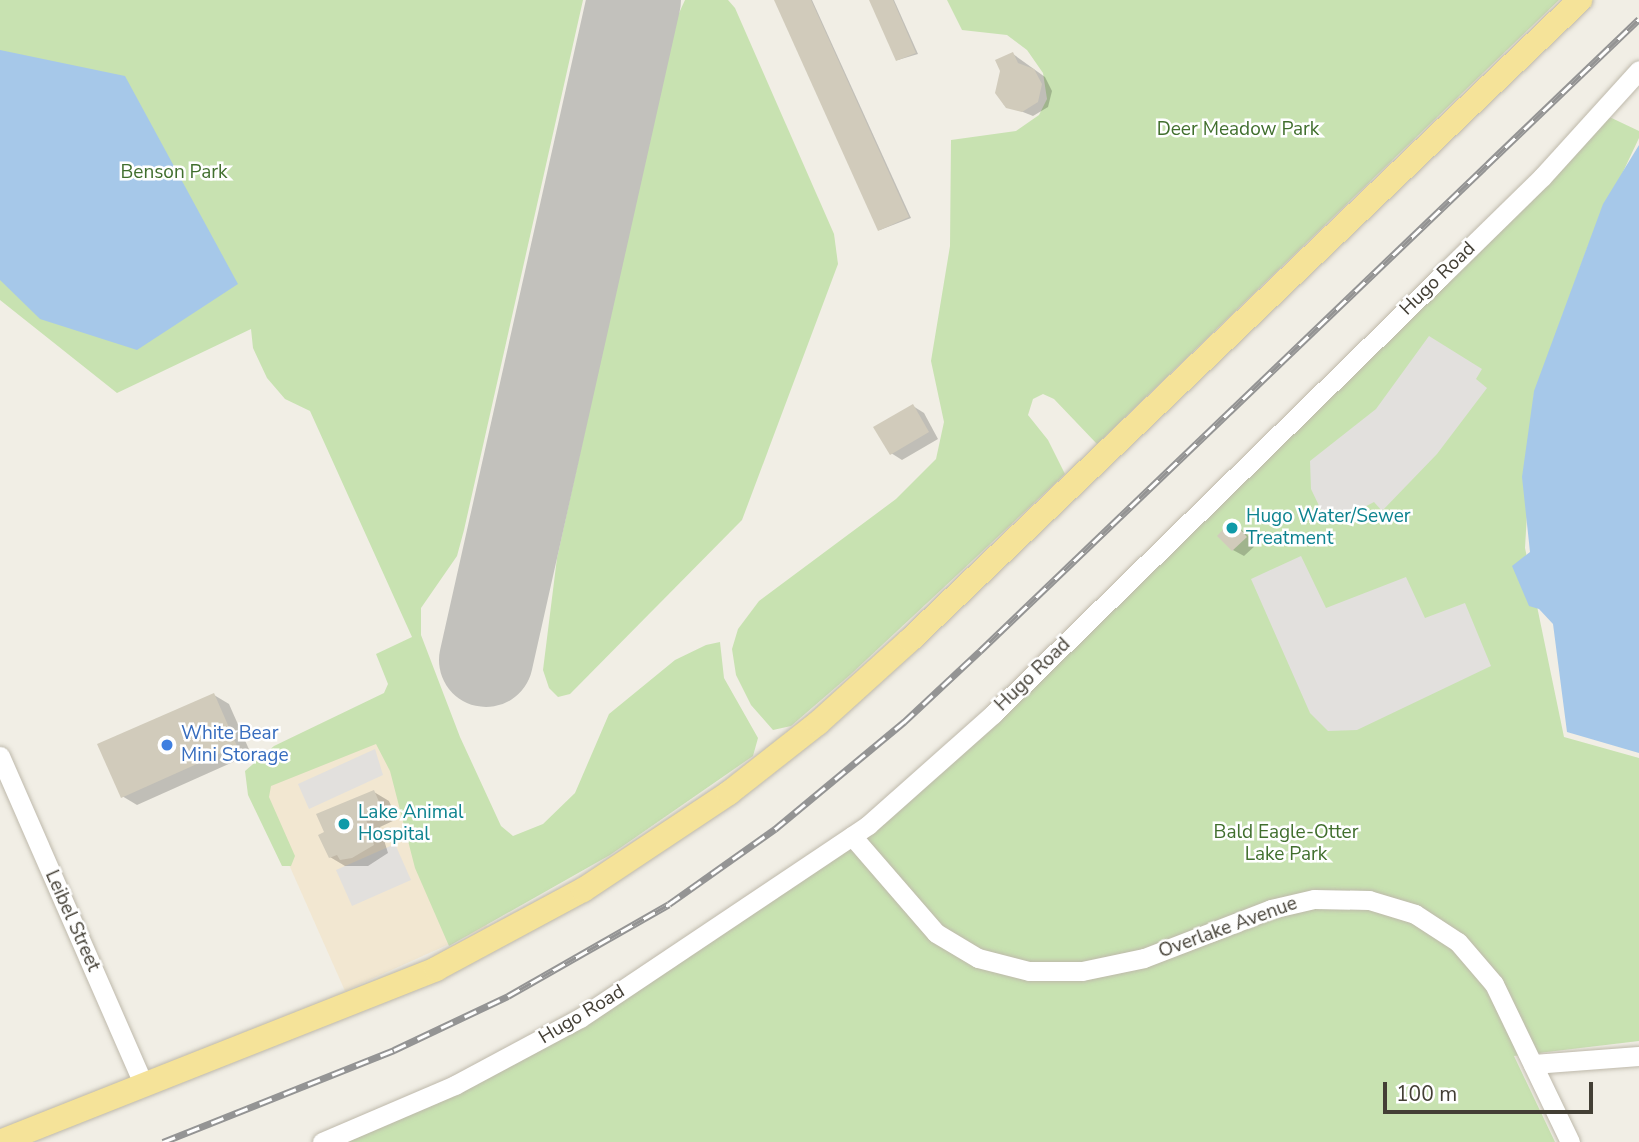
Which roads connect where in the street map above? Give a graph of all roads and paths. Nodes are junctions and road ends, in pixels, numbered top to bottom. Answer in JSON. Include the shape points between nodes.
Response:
{"nodes":[{"id":1,"x":1580,"y":0,"type":"edge"},
{"id":2,"x":1639,"y":70,"type":"edge"},
{"id":3,"x":0,"y":755,"type":"edge"},
{"id":4,"x":852,"y":836,"type":"junction"},
{"id":5,"x":1639,"y":1056,"type":"edge"},
{"id":6,"x":1533,"y":1064,"type":"junction"},
{"id":7,"x":144,"y":1086,"type":"junction"},
{"id":8,"x":0,"y":1142,"type":"edge"},
{"id":9,"x":322,"y":1142,"type":"edge"},
{"id":10,"x":1570,"y":1142,"type":"edge"}],
"edges":[{"from":1,"to":7,"type":"main road","via":[[910,640],[754,774],[606,876],[460,958]]},
{"from":2,"to":4,"type":"street","name":"Hugo Road","via":[[1542,177],[1012,695]]},
{"from":3,"to":7,"type":"street","name":"Leibel Street"},
{"from":4,"to":6,"type":"street","name":"Overlake Avenue","via":[[936,933],[978,958],[1029,971],[1082,971],[1144,958],[1271,909],[1314,899],[1343,897],[1391,905],[1437,927],[1476,961],[1494,984]]},
{"from":4,"to":9,"type":"street","name":"Hugo Road","via":[[568,1025],[455,1085]]},
{"from":5,"to":6,"type":"street"},
{"from":6,"to":10,"type":"street","name":"Overlake Avenue"},
{"from":7,"to":8,"type":"main road"}]}
